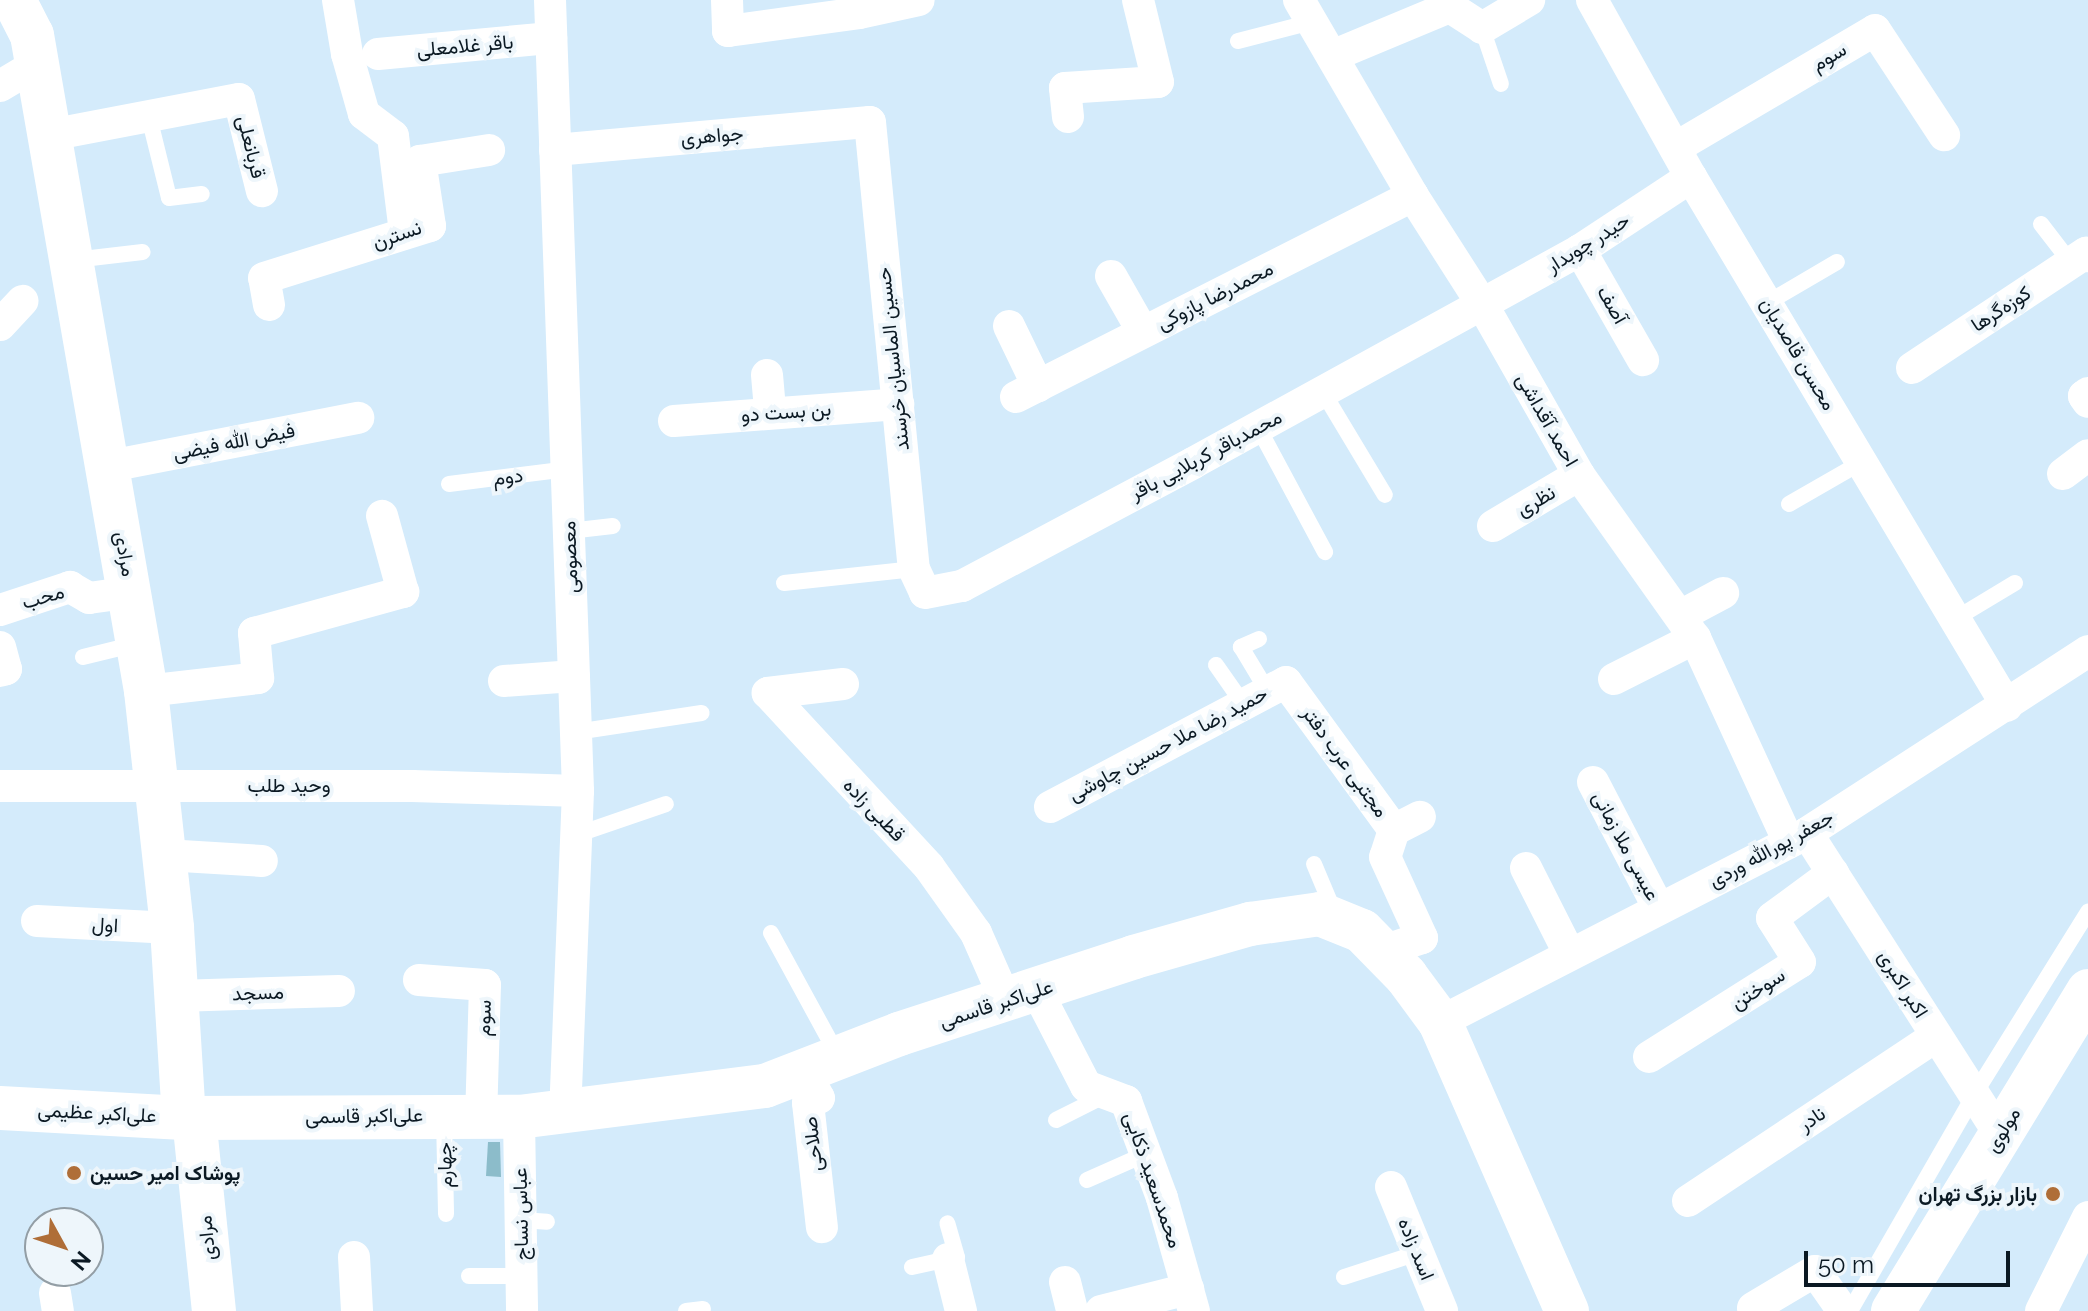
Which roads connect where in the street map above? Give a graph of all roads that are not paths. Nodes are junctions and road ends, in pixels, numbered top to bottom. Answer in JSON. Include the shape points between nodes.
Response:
{"nodes":[{"id":1,"x":14,"y":0,"type":"edge"},
{"id":2,"x":338,"y":0,"type":"edge"},
{"id":3,"x":550,"y":0,"type":"edge"},
{"id":4,"x":727,"y":0,"type":"edge"},
{"id":5,"x":919,"y":0,"type":"edge"},
{"id":6,"x":1138,"y":0,"type":"edge"},
{"id":7,"x":1529,"y":0,"type":"edge"},
{"id":8,"x":1592,"y":0,"type":"edge"},
{"id":9,"x":1305,"y":11,"type":"edge"},
{"id":10,"x":1482,"y":28,"type":"junction"},
{"id":11,"x":551,"y":38,"type":"junction"},
{"id":12,"x":1238,"y":41,"type":"dead end"},
{"id":13,"x":378,"y":54,"type":"dead end"},
{"id":14,"x":1332,"y":56,"type":"junction"},
{"id":15,"x":37,"y":64,"type":"junction"},
{"id":16,"x":1501,"y":84,"type":"dead end"},
{"id":17,"x":0,"y":86,"type":"edge"},
{"id":18,"x":149,"y":117,"type":"junction"},
{"id":19,"x":1068,"y":117,"type":"dead end"},
{"id":20,"x":870,"y":122,"type":"joint"},
{"id":21,"x":50,"y":135,"type":"junction"},
{"id":22,"x":1944,"y":135,"type":"dead end"},
{"id":23,"x":1675,"y":148,"type":"junction"},
{"id":24,"x":489,"y":150,"type":"dead end"},
{"id":25,"x":555,"y":150,"type":"junction"},
{"id":26,"x":1691,"y":177,"type":"junction"},
{"id":27,"x":262,"y":191,"type":"dead end"},
{"id":28,"x":202,"y":194,"type":"dead end"},
{"id":29,"x":1413,"y":196,"type":"junction"},
{"id":30,"x":2041,"y":224,"type":"dead end"},
{"id":31,"x":405,"y":233,"type":"junction"},
{"id":32,"x":1580,"y":250,"type":"junction"},
{"id":33,"x":143,"y":252,"type":"dead end"},
{"id":34,"x":73,"y":260,"type":"junction"},
{"id":35,"x":2079,"y":260,"type":"edge"},
{"id":36,"x":1837,"y":262,"type":"dead end"},
{"id":37,"x":1111,"y":276,"type":"dead end"},
{"id":38,"x":22,"y":301,"type":"dead end"},
{"id":39,"x":1767,"y":303,"type":"junction"},
{"id":40,"x":1482,"y":304,"type":"junction"},
{"id":41,"x":269,"y":305,"type":"dead end"},
{"id":42,"x":0,"y":325,"type":"edge"},
{"id":43,"x":1009,"y":326,"type":"dead end"},
{"id":44,"x":1143,"y":332,"type":"junction"},
{"id":45,"x":1643,"y":360,"type":"dead end"},
{"id":46,"x":1912,"y":368,"type":"dead end"},
{"id":47,"x":767,"y":375,"type":"dead end"},
{"id":48,"x":1323,"y":392,"type":"junction"},
{"id":49,"x":2088,"y":393,"type":"edge"},
{"id":50,"x":2088,"y":402,"type":"edge"},
{"id":51,"x":898,"y":404,"type":"junction"},
{"id":52,"x":770,"y":413,"type":"junction"},
{"id":53,"x":358,"y":418,"type":"dead end"},
{"id":54,"x":674,"y":421,"type":"dead end"},
{"id":55,"x":1258,"y":427,"type":"junction"},
{"id":56,"x":1862,"y":462,"type":"junction"},
{"id":57,"x":110,"y":466,"type":"junction"},
{"id":58,"x":567,"y":469,"type":"junction"},
{"id":59,"x":1579,"y":475,"type":"junction"},
{"id":60,"x":449,"y":484,"type":"dead end"},
{"id":61,"x":1385,"y":495,"type":"dead end"},
{"id":62,"x":1789,"y":504,"type":"dead end"},
{"id":63,"x":382,"y":516,"type":"dead end"},
{"id":64,"x":613,"y":526,"type":"dead end"},
{"id":65,"x":1493,"y":526,"type":"dead end"},
{"id":66,"x":569,"y":531,"type":"junction"},
{"id":67,"x":1325,"y":552,"type":"dead end"},
{"id":68,"x":920,"y":581,"type":"junction"},
{"id":69,"x":784,"y":583,"type":"dead end"},
{"id":70,"x":2015,"y":583,"type":"dead end"},
{"id":71,"x":131,"y":592,"type":"junction"},
{"id":72,"x":1723,"y":593,"type":"dead end"},
{"id":73,"x":0,"y":610,"type":"edge"},
{"id":74,"x":1955,"y":619,"type":"junction"},
{"id":75,"x":1687,"y":627,"type":"junction"},
{"id":76,"x":1259,"y":639,"type":"dead end"},
{"id":77,"x":139,"y":644,"type":"junction"},
{"id":78,"x":2088,"y":651,"type":"edge"},
{"id":79,"x":83,"y":657,"type":"dead end"},
{"id":80,"x":1216,"y":665,"type":"dead end"},
{"id":81,"x":574,"y":676,"type":"junction"},
{"id":82,"x":1614,"y":679,"type":"dead end"},
{"id":83,"x":504,"y":681,"type":"dead end"},
{"id":84,"x":843,"y":684,"type":"dead end"},
{"id":85,"x":146,"y":691,"type":"junction"},
{"id":86,"x":1266,"y":693,"type":"junction"},
{"id":87,"x":2007,"y":706,"type":"junction"},
{"id":88,"x":702,"y":713,"type":"dead end"},
{"id":89,"x":576,"y":732,"type":"junction"},
{"id":90,"x":1593,"y":782,"type":"dead end"},
{"id":91,"x":158,"y":784,"type":"junction"},
{"id":92,"x":0,"y":786,"type":"edge"},
{"id":93,"x":578,"y":791,"type":"junction"},
{"id":94,"x":666,"y":804,"type":"dead end"},
{"id":95,"x":1050,"y":807,"type":"dead end"},
{"id":96,"x":576,"y":835,"type":"junction"},
{"id":97,"x":1798,"y":837,"type":"junction"},
{"id":98,"x":165,"y":855,"type":"junction"},
{"id":99,"x":262,"y":861,"type":"dead end"},
{"id":100,"x":1314,"y":864,"type":"dead end"},
{"id":101,"x":1526,"y":868,"type":"dead end"},
{"id":102,"x":1833,"y":873,"type":"junction"},
{"id":103,"x":1659,"y":909,"type":"junction"},
{"id":104,"x":2088,"y":912,"type":"edge"},
{"id":105,"x":37,"y":921,"type":"dead end"},
{"id":106,"x":1338,"y":921,"type":"junction"},
{"id":107,"x":172,"y":928,"type":"junction"},
{"id":108,"x":771,"y":933,"type":"dead end"},
{"id":109,"x":1383,"y":951,"type":"junction"},
{"id":110,"x":1570,"y":955,"type":"junction"},
{"id":111,"x":419,"y":980,"type":"dead end"},
{"id":112,"x":339,"y":991,"type":"dead end"},
{"id":113,"x":2088,"y":991,"type":"edge"},
{"id":114,"x":177,"y":996,"type":"junction"},
{"id":115,"x":1022,"y":996,"type":"junction"},
{"id":116,"x":1440,"y":1022,"type":"junction"},
{"id":117,"x":1936,"y":1036,"type":"junction"},
{"id":118,"x":1649,"y":1057,"type":"dead end"},
{"id":119,"x":822,"y":1064,"type":"junction"},
{"id":120,"x":1107,"y":1094,"type":"junction"},
{"id":121,"x":1974,"y":1095,"type":"junction"},
{"id":122,"x":0,"y":1108,"type":"edge"},
{"id":123,"x":565,"y":1113,"type":"junction"},
{"id":124,"x":481,"y":1116,"type":"junction"},
{"id":125,"x":189,"y":1118,"type":"junction"},
{"id":126,"x":1056,"y":1120,"type":"dead end"},
{"id":127,"x":2000,"y":1135,"type":"junction"},
{"id":128,"x":1146,"y":1154,"type":"junction"},
{"id":129,"x":1087,"y":1180,"type":"dead end"},
{"id":130,"x":1391,"y":1187,"type":"dead end"},
{"id":131,"x":1688,"y":1201,"type":"dead end"},
{"id":132,"x":446,"y":1214,"type":"dead end"},
{"id":133,"x":2088,"y":1217,"type":"edge"},
{"id":134,"x":947,"y":1223,"type":"dead end"},
{"id":135,"x":822,"y":1227,"type":"dead end"},
{"id":136,"x":1418,"y":1253,"type":"junction"},
{"id":137,"x":354,"y":1257,"type":"dead end"},
{"id":138,"x":948,"y":1259,"type":"junction"},
{"id":139,"x":912,"y":1267,"type":"dead end"},
{"id":140,"x":469,"y":1276,"type":"dead end"},
{"id":141,"x":522,"y":1276,"type":"junction"},
{"id":142,"x":1344,"y":1277,"type":"dead end"},
{"id":143,"x":1191,"y":1300,"type":"edge"},
{"id":144,"x":1753,"y":1308,"type":"dead end"},
{"id":145,"x":703,"y":1309,"type":"dead end"},
{"id":146,"x":214,"y":1311,"type":"edge"},
{"id":147,"x":357,"y":1311,"type":"edge"},
{"id":148,"x":522,"y":1311,"type":"edge"},
{"id":149,"x":686,"y":1311,"type":"edge"},
{"id":150,"x":961,"y":1311,"type":"edge"},
{"id":151,"x":1101,"y":1311,"type":"edge"},
{"id":152,"x":1442,"y":1311,"type":"edge"},
{"id":153,"x":1567,"y":1311,"type":"edge"},
{"id":154,"x":1843,"y":1311,"type":"edge"},
{"id":155,"x":1850,"y":1311,"type":"edge"},
{"id":156,"x":1893,"y":1311,"type":"edge"},
{"id":157,"x":2041,"y":1311,"type":"edge"}],
"edges":[{"from":1,"to":15,"type":"street","name":"مرادی","via":[[32,35]]},
{"from":2,"to":31,"type":"street","via":[[364,114],[393,136]]},
{"from":3,"to":11,"type":"street","name":"معصومی"},
{"from":4,"to":5,"type":"street","via":[[728,31]]},
{"from":6,"to":19,"type":"street","via":[[1158,82],[1065,88]]},
{"from":7,"to":10,"type":"street"},
{"from":8,"to":23,"type":"street","name":"محسن قاصدیان"},
{"from":9,"to":12,"type":"lane"},
{"from":9,"to":14,"type":"street","name":"احمد آقداشی"},
{"from":10,"to":14,"type":"street","via":[[1450,7]]},
{"from":10,"to":16,"type":"lane"},
{"from":11,"to":13,"type":"street","name":"باقر غلامعلی"},
{"from":11,"to":25,"type":"street","name":"معصومی"},
{"from":14,"to":29,"type":"street","name":"احمد آقداشی"},
{"from":15,"to":17,"type":"street"},
{"from":15,"to":21,"type":"street","name":"مرادی"},
{"from":18,"to":21,"type":"street","name":"قربانعلی"},
{"from":18,"to":27,"type":"street","name":"قربانعلی","via":[[239,99]]},
{"from":18,"to":28,"type":"lane","via":[[169,198]]},
{"from":20,"to":25,"type":"street","name":"جواهری"},
{"from":20,"to":51,"type":"street","name":"حسین الماسیان خرسند"},
{"from":21,"to":34,"type":"street","name":"مرادی"},
{"from":22,"to":23,"type":"street","name":"سوم","via":[[1875,30]]},
{"from":23,"to":26,"type":"street","name":"محسن قاصدیان"},
{"from":24,"to":31,"type":"street","name":"نسترن","via":[[420,161],[430,226]]},
{"from":25,"to":58,"type":"street","name":"معصومی"},
{"from":26,"to":32,"type":"street","name":"حیدر چوبدار"},
{"from":26,"to":39,"type":"street","name":"محسن قاصدیان"},
{"from":29,"to":40,"type":"street","name":"احمد آقداشی"},
{"from":29,"to":44,"type":"street","name":"محمدرضا پازوکی"},
{"from":30,"to":35,"type":"lane"},
{"from":31,"to":41,"type":"street","name":"نسترن","via":[[264,278]]},
{"from":32,"to":40,"type":"street","name":"حیدر چوبدار"},
{"from":32,"to":45,"type":"street","name":"آصف"},
{"from":33,"to":34,"type":"lane"},
{"from":34,"to":57,"type":"street","name":"مرادی"},
{"from":35,"to":46,"type":"street","name":"کوزه‌گرها"},
{"from":36,"to":39,"type":"lane"},
{"from":37,"to":44,"type":"street"},
{"from":38,"to":42,"type":"street"},
{"from":39,"to":56,"type":"street","name":"محسن قاصدیان"},
{"from":40,"to":48,"type":"street","name":"محمدباقر کربلایی باقر"},
{"from":40,"to":59,"type":"street","name":"احمد آقداشی"},
{"from":43,"to":44,"type":"street","name":"محمدرضا پازوکی","via":[[1027,392]]},
{"from":47,"to":52,"type":"street"},
{"from":48,"to":55,"type":"street","name":"محمدباقر کربلایی باقر"},
{"from":48,"to":61,"type":"lane"},
{"from":49,"to":50,"type":"street"},
{"from":51,"to":52,"type":"street","name":"بن بست دو"},
{"from":51,"to":68,"type":"street","name":"حسین الماسیان خرسند"},
{"from":52,"to":54,"type":"street","name":"بن بست دو"},
{"from":53,"to":57,"type":"street","name":"فیض الله فیضی"},
{"from":55,"to":67,"type":"lane"},
{"from":55,"to":68,"type":"street","name":"محمدباقر کربلایی باقر","via":[[962,586]]},
{"from":56,"to":62,"type":"lane"},
{"from":56,"to":74,"type":"street","name":"محسن قاصدیان"},
{"from":57,"to":71,"type":"street","name":"مرادی"},
{"from":58,"to":60,"type":"lane","name":"دوم"},
{"from":58,"to":66,"type":"street","name":"معصومی"},
{"from":59,"to":65,"type":"street","name":"نظری"},
{"from":59,"to":75,"type":"street","name":"احمد آقداشی"},
{"from":63,"to":85,"type":"street","via":[[403,592],[254,633],[258,678]]},
{"from":64,"to":66,"type":"lane"},
{"from":66,"to":81,"type":"street","name":"معصومی"},
{"from":68,"to":69,"type":"lane"},
{"from":70,"to":74,"type":"lane"},
{"from":71,"to":73,"type":"street","name":"محب","via":[[89,598],[70,587]]},
{"from":71,"to":77,"type":"street","name":"مرادی"},
{"from":72,"to":75,"type":"street"},
{"from":74,"to":87,"type":"street","name":"محسن قاصدیان"},
{"from":75,"to":82,"type":"street"},
{"from":75,"to":97,"type":"street","name":"احمد آقداشی"},
{"from":76,"to":86,"type":"lane","via":[[1241,647]]},
{"from":77,"to":79,"type":"lane"},
{"from":77,"to":85,"type":"street","name":"مرادی"},
{"from":78,"to":87,"type":"street","name":"جعفر پورالله وردی"},
{"from":80,"to":86,"type":"lane"},
{"from":81,"to":83,"type":"street"},
{"from":81,"to":89,"type":"street","name":"معصومی"},
{"from":84,"to":115,"type":"street","name":"قطبی زاده","via":[[759,697],[929,867]]},
{"from":85,"to":91,"type":"street","name":"مرادی"},
{"from":86,"to":95,"type":"street","name":"حمید رضا ملا حسین چاوشی"},
{"from":86,"to":109,"type":"street","name":"مجتبی عرب دفتر","via":[[1407,824],[1385,857],[1422,938]]},
{"from":87,"to":97,"type":"street","name":"جعفر پورالله وردی"},
{"from":88,"to":89,"type":"lane"},
{"from":89,"to":93,"type":"street","name":"معصومی"},
{"from":90,"to":103,"type":"street","name":"عیسی ملا زمانی"},
{"from":91,"to":92,"type":"street","name":"وحید طلب"},
{"from":91,"to":93,"type":"street","name":"وحید طلب"},
{"from":91,"to":98,"type":"street","name":"مرادی"},
{"from":93,"to":96,"type":"street","name":"معصومی"},
{"from":94,"to":96,"type":"lane"},
{"from":96,"to":123,"type":"street","name":"معصومی"},
{"from":97,"to":102,"type":"street","name":"اکبر اکبری"},
{"from":97,"to":103,"type":"street","name":"جعفر پورالله وردی"},
{"from":98,"to":99,"type":"street"},
{"from":98,"to":107,"type":"street","name":"مرادی"},
{"from":100,"to":106,"type":"lane"},
{"from":101,"to":110,"type":"street"},
{"from":102,"to":117,"type":"street","name":"اکبر اکبری"},
{"from":102,"to":118,"type":"street","name":"سوختن","via":[[1772,918],[1800,962]]},
{"from":103,"to":110,"type":"street","name":"جعفر پورالله وردی"},
{"from":104,"to":121,"type":"lane"},
{"from":105,"to":107,"type":"street","name":"اول"},
{"from":106,"to":109,"type":"street","name":"علی‌اکبر قاسمی","via":[[1362,931]]},
{"from":106,"to":115,"type":"street","name":"علی‌اکبر قاسمی","via":[[1320,914],[1250,924]]},
{"from":107,"to":114,"type":"street","name":"مرادی"},
{"from":108,"to":119,"type":"lane"},
{"from":109,"to":116,"type":"street","name":"علی‌اکبر قاسمی"},
{"from":110,"to":116,"type":"street","name":"جعفر پورالله وردی"},
{"from":111,"to":124,"type":"street","name":"سوم","via":[[485,985]]},
{"from":112,"to":114,"type":"street","name":"مسجد"},
{"from":113,"to":127,"type":"street","name":"مولوی"},
{"from":114,"to":125,"type":"street","name":"مرادی"},
{"from":115,"to":119,"type":"street","name":"علی‌اکبر قاسمی"},
{"from":115,"to":120,"type":"street","name":"محمدسعید ذکایی","via":[[1086,1086]]},
{"from":116,"to":153,"type":"street","name":"علی‌اکبر قاسمی"},
{"from":117,"to":121,"type":"street","name":"اکبر اکبری"},
{"from":117,"to":131,"type":"street","name":"نادر"},
{"from":119,"to":123,"type":"street","name":"علی‌اکبر قاسمی","via":[[765,1086]]},
{"from":119,"to":135,"type":"street","name":"صلاحی","via":[[819,1098],[808,1103]]},
{"from":120,"to":126,"type":"lane"},
{"from":120,"to":128,"type":"street","name":"محمدسعید ذکایی","via":[[1126,1101]]},
{"from":121,"to":127,"type":"street","name":"اکبر اکبری"},
{"from":121,"to":155,"type":"lane"},
{"from":122,"to":125,"type":"street","name":"علی‌اکبر عظیمی"},
{"from":123,"to":124,"type":"street","name":"علی‌اکبر قاسمی"},
{"from":124,"to":125,"type":"street","name":"علی‌اکبر قاسمی"},
{"from":124,"to":132,"type":"lane","name":"چهارم"},
{"from":124,"to":141,"type":"street","name":"عباس نساج","via":[[534,1221]]},
{"from":125,"to":146,"type":"street","name":"مرادی"},
{"from":127,"to":156,"type":"street","name":"مولوی"},
{"from":128,"to":129,"type":"lane"},
{"from":128,"to":143,"type":"street","name":"محمدسعید ذکایی"},
{"from":130,"to":136,"type":"street","name":"اسد زاده"},
{"from":133,"to":157,"type":"street"},
{"from":134,"to":138,"type":"lane","via":[[957,1257]]},
{"from":136,"to":142,"type":"lane"},
{"from":136,"to":152,"type":"street","name":"اسد زاده"},
{"from":137,"to":147,"type":"street"},
{"from":138,"to":139,"type":"lane"},
{"from":138,"to":150,"type":"street"},
{"from":140,"to":141,"type":"lane"},
{"from":141,"to":148,"type":"street","name":"عباس نساج"},
{"from":143,"to":151,"type":"street"},
{"from":144,"to":154,"type":"street","via":[[1815,1271]]},
{"from":145,"to":149,"type":"lane"}]}
